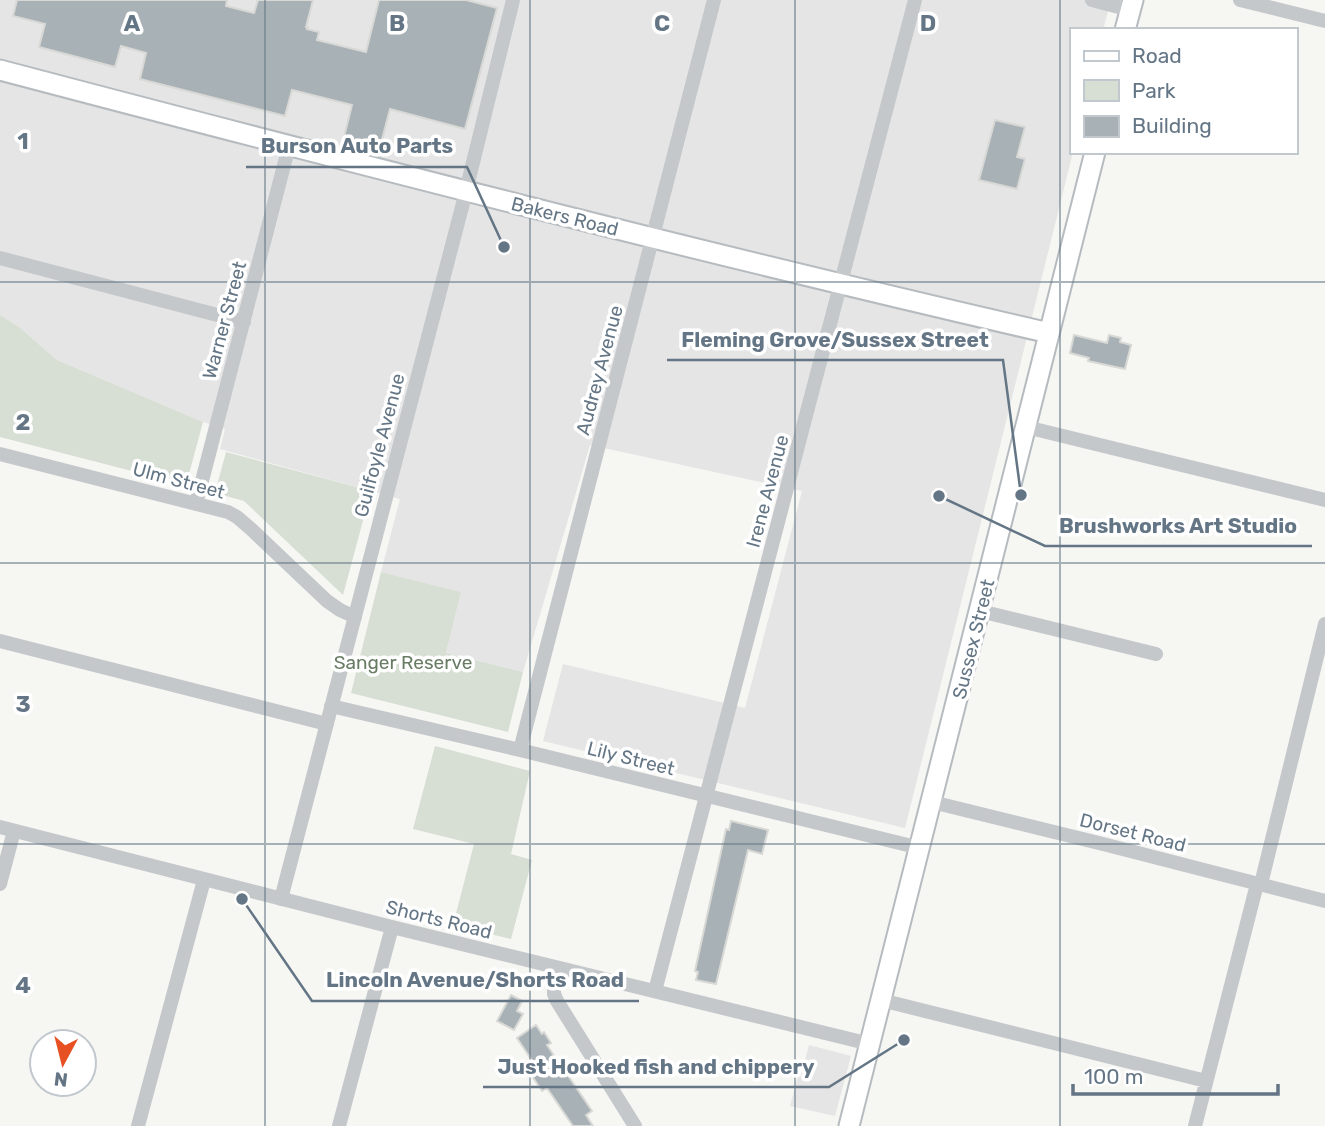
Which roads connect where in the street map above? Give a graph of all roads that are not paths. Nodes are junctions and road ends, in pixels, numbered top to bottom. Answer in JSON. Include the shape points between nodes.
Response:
{"nodes":[{"id":1,"x":513,"y":0,"type":"edge"},
{"id":2,"x":714,"y":0,"type":"edge"},
{"id":3,"x":915,"y":0,"type":"edge"},
{"id":4,"x":1092,"y":0,"type":"edge"},
{"id":5,"x":1240,"y":0,"type":"edge"},
{"id":6,"x":1131,"y":5,"type":"edge"},
{"id":7,"x":1325,"y":21,"type":"edge"},
{"id":8,"x":1125,"y":28,"type":"edge"},
{"id":9,"x":0,"y":71,"type":"edge"},
{"id":10,"x":289,"y":146,"type":"junction"},
{"id":11,"x":1094,"y":154,"type":"edge"},
{"id":12,"x":466,"y":191,"type":"junction"},
{"id":13,"x":653,"y":238,"type":"junction"},
{"id":14,"x":0,"y":258,"type":"edge"},
{"id":15,"x":842,"y":284,"type":"junction"},
{"id":16,"x":244,"y":322,"type":"junction"},
{"id":17,"x":1049,"y":334,"type":"junction"},
{"id":18,"x":1026,"y":427,"type":"junction"},
{"id":19,"x":0,"y":454,"type":"edge"},
{"id":20,"x":1325,"y":500,"type":"edge"},
{"id":21,"x":196,"y":504,"type":"junction"},
{"id":22,"x":980,"y":611,"type":"junction"},
{"id":23,"x":355,"y":617,"type":"junction"},
{"id":24,"x":1325,"y":625,"type":"edge"},
{"id":25,"x":0,"y":641,"type":"edge"},
{"id":26,"x":1156,"y":654,"type":"dead end"},
{"id":27,"x":331,"y":706,"type":"junction"},
{"id":28,"x":327,"y":724,"type":"junction"},
{"id":29,"x":520,"y":750,"type":"junction"},
{"id":30,"x":707,"y":796,"type":"junction"},
{"id":31,"x":932,"y":802,"type":"junction"},
{"id":32,"x":7,"y":829,"type":"edge"},
{"id":33,"x":920,"y":848,"type":"junction"},
{"id":34,"x":204,"y":880,"type":"junction"},
{"id":35,"x":0,"y":884,"type":"edge"},
{"id":36,"x":1259,"y":884,"type":"junction"},
{"id":37,"x":281,"y":899,"type":"junction"},
{"id":38,"x":1325,"y":901,"type":"edge"},
{"id":39,"x":392,"y":927,"type":"junction"},
{"id":40,"x":554,"y":967,"type":"junction"},
{"id":41,"x":655,"y":991,"type":"junction"},
{"id":42,"x":881,"y":1000,"type":"junction"},
{"id":43,"x":870,"y":1044,"type":"junction"},
{"id":44,"x":1206,"y":1081,"type":"junction"},
{"id":45,"x":138,"y":1126,"type":"edge"},
{"id":46,"x":339,"y":1126,"type":"edge"},
{"id":47,"x":635,"y":1126,"type":"edge"},
{"id":48,"x":849,"y":1126,"type":"edge"},
{"id":49,"x":1195,"y":1126,"type":"edge"}],
"edges":[{"from":1,"to":12,"type":"street","name":"Guilfoyle Avenue"},
{"from":2,"to":13,"type":"street","name":"Audrey Avenue"},
{"from":3,"to":15,"type":"street","name":"Irene Avenue"},
{"from":4,"to":6,"type":"street"},
{"from":5,"to":7,"type":"street"},
{"from":6,"to":8,"type":"street"},
{"from":9,"to":10,"type":"street","name":"Bakers Road"},
{"from":10,"to":12,"type":"street","name":"Bakers Road"},
{"from":10,"to":16,"type":"street","name":"Warner Street"},
{"from":11,"to":17,"type":"street","name":"Sussex Street"},
{"from":12,"to":13,"type":"street","name":"Bakers Road"},
{"from":12,"to":23,"type":"street","name":"Guilfoyle Avenue"},
{"from":13,"to":15,"type":"street","name":"Bakers Road"},
{"from":13,"to":29,"type":"street","name":"Audrey Avenue"},
{"from":14,"to":16,"type":"street"},
{"from":15,"to":17,"type":"street","name":"Bakers Road"},
{"from":15,"to":30,"type":"street","name":"Irene Avenue"},
{"from":16,"to":21,"type":"street","name":"Warner Street"},
{"from":17,"to":18,"type":"street","name":"Sussex Street"},
{"from":18,"to":20,"type":"street"},
{"from":18,"to":22,"type":"street","name":"Sussex Street"},
{"from":19,"to":21,"type":"street","name":"Ulm Street"},
{"from":21,"to":23,"type":"street","name":"Ulm Street","via":[[237,517],[327,601]]},
{"from":22,"to":26,"type":"street"},
{"from":22,"to":31,"type":"street","name":"Sussex Street"},
{"from":23,"to":27,"type":"street","name":"Guilfoyle Avenue"},
{"from":24,"to":36,"type":"street"},
{"from":25,"to":28,"type":"street"},
{"from":27,"to":28,"type":"street","name":"Guilfoyle Avenue"},
{"from":27,"to":29,"type":"street","name":"Lily Street"},
{"from":28,"to":37,"type":"street","name":"Guilfoyle Avenue"},
{"from":29,"to":30,"type":"street","name":"Lily Street"},
{"from":30,"to":33,"type":"street","name":"Lily Street"},
{"from":30,"to":41,"type":"street","name":"Irene Avenue"},
{"from":31,"to":33,"type":"street","name":"Sussex Street"},
{"from":31,"to":36,"type":"street","name":"Dorset Road"},
{"from":32,"to":34,"type":"street","name":"Shorts Road"},
{"from":32,"to":35,"type":"street"},
{"from":33,"to":42,"type":"street","name":"Sussex Street"},
{"from":34,"to":37,"type":"street","name":"Shorts Road"},
{"from":34,"to":45,"type":"street"},
{"from":36,"to":38,"type":"street","name":"Dorset Road"},
{"from":36,"to":44,"type":"street"},
{"from":37,"to":39,"type":"street","name":"Shorts Road"},
{"from":39,"to":40,"type":"street","name":"Shorts Road"},
{"from":39,"to":46,"type":"street"},
{"from":40,"to":41,"type":"street","name":"Shorts Road"},
{"from":40,"to":47,"type":"street","via":[[557,1001]]},
{"from":41,"to":43,"type":"street","name":"Shorts Road"},
{"from":42,"to":43,"type":"street","name":"Sussex Street"},
{"from":42,"to":44,"type":"street"},
{"from":43,"to":48,"type":"street","name":"Sussex Street"},
{"from":44,"to":49,"type":"street"}]}
